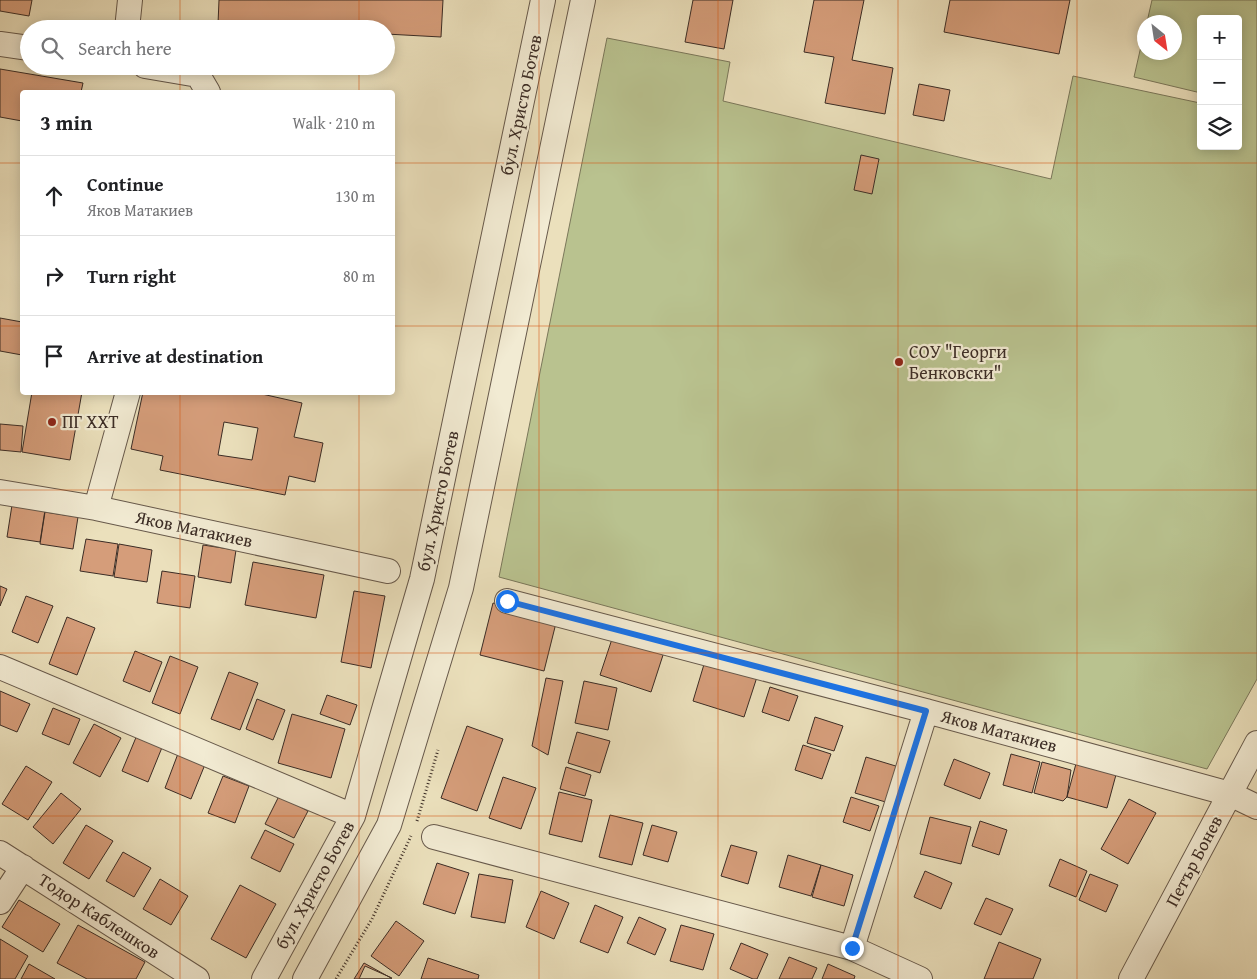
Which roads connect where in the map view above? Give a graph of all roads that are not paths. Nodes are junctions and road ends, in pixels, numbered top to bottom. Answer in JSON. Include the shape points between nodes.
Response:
{"nodes":[{"id":1,"x":130,"y":0,"type":"edge"},
{"id":2,"x":543,"y":0,"type":"edge"},
{"id":3,"x":583,"y":0,"type":"edge"},
{"id":4,"x":128,"y":20,"type":"edge"},
{"id":5,"x":0,"y":44,"type":"edge"},
{"id":6,"x":20,"y":47,"type":"edge"},
{"id":7,"x":193,"y":75,"type":"edge"},
{"id":8,"x":207,"y":90,"type":"edge"},
{"id":9,"x":127,"y":395,"type":"edge"},
{"id":10,"x":0,"y":492,"type":"edge"},
{"id":11,"x":96,"y":508,"type":"junction"},
{"id":12,"x":388,"y":571,"type":"dead end"},
{"id":13,"x":507,"y":601,"type":"dead end"},
{"id":14,"x":0,"y":667,"type":"edge"},
{"id":15,"x":926,"y":711,"type":"junction"},
{"id":16,"x":1257,"y":743,"type":"edge"},
{"id":17,"x":1230,"y":794,"type":"junction"},
{"id":18,"x":1257,"y":807,"type":"edge"},
{"id":19,"x":353,"y":816,"type":"junction"},
{"id":20,"x":434,"y":838,"type":"dead end"},
{"id":21,"x":0,"y":853,"type":"edge"},
{"id":22,"x":23,"y":867,"type":"junction"},
{"id":23,"x":0,"y":902,"type":"edge"},
{"id":24,"x":852,"y":948,"type":"junction"},
{"id":25,"x":197,"y":979,"type":"edge"},
{"id":26,"x":264,"y":979,"type":"edge"},
{"id":27,"x":305,"y":979,"type":"edge"},
{"id":28,"x":920,"y":979,"type":"edge"},
{"id":29,"x":1131,"y":979,"type":"edge"}],
"edges":[{"from":1,"to":4,"type":"street"},
{"from":2,"to":19,"type":"street","name":"бул. Христо Ботев","via":[[422,578]]},
{"from":3,"to":27,"type":"street","name":"бул. Христо Ботев","via":[[461,588],[389,825]]},
{"from":5,"to":6,"type":"street"},
{"from":7,"to":8,"type":"street","via":[[198,76]]},
{"from":9,"to":11,"type":"street"},
{"from":10,"to":11,"type":"street","name":"Яков Матакиев"},
{"from":11,"to":12,"type":"street","name":"Яков Матакиев"},
{"from":13,"to":15,"type":"street","name":"Яков Матакиев"},
{"from":14,"to":19,"type":"street"},
{"from":15,"to":17,"type":"street","name":"Яков Матакиев"},
{"from":15,"to":24,"type":"street"},
{"from":16,"to":17,"type":"street","name":"Петър Бонев"},
{"from":17,"to":18,"type":"street","name":"Яков Матакиев"},
{"from":17,"to":29,"type":"street","name":"Петър Бонев"},
{"from":19,"to":26,"type":"street","name":"бул. Христо Ботев"},
{"from":20,"to":24,"type":"street"},
{"from":21,"to":22,"type":"street","name":"Тодор Каблешков"},
{"from":22,"to":23,"type":"street"},
{"from":22,"to":25,"type":"street","name":"Тодор Каблешков"},
{"from":24,"to":28,"type":"street"}]}
